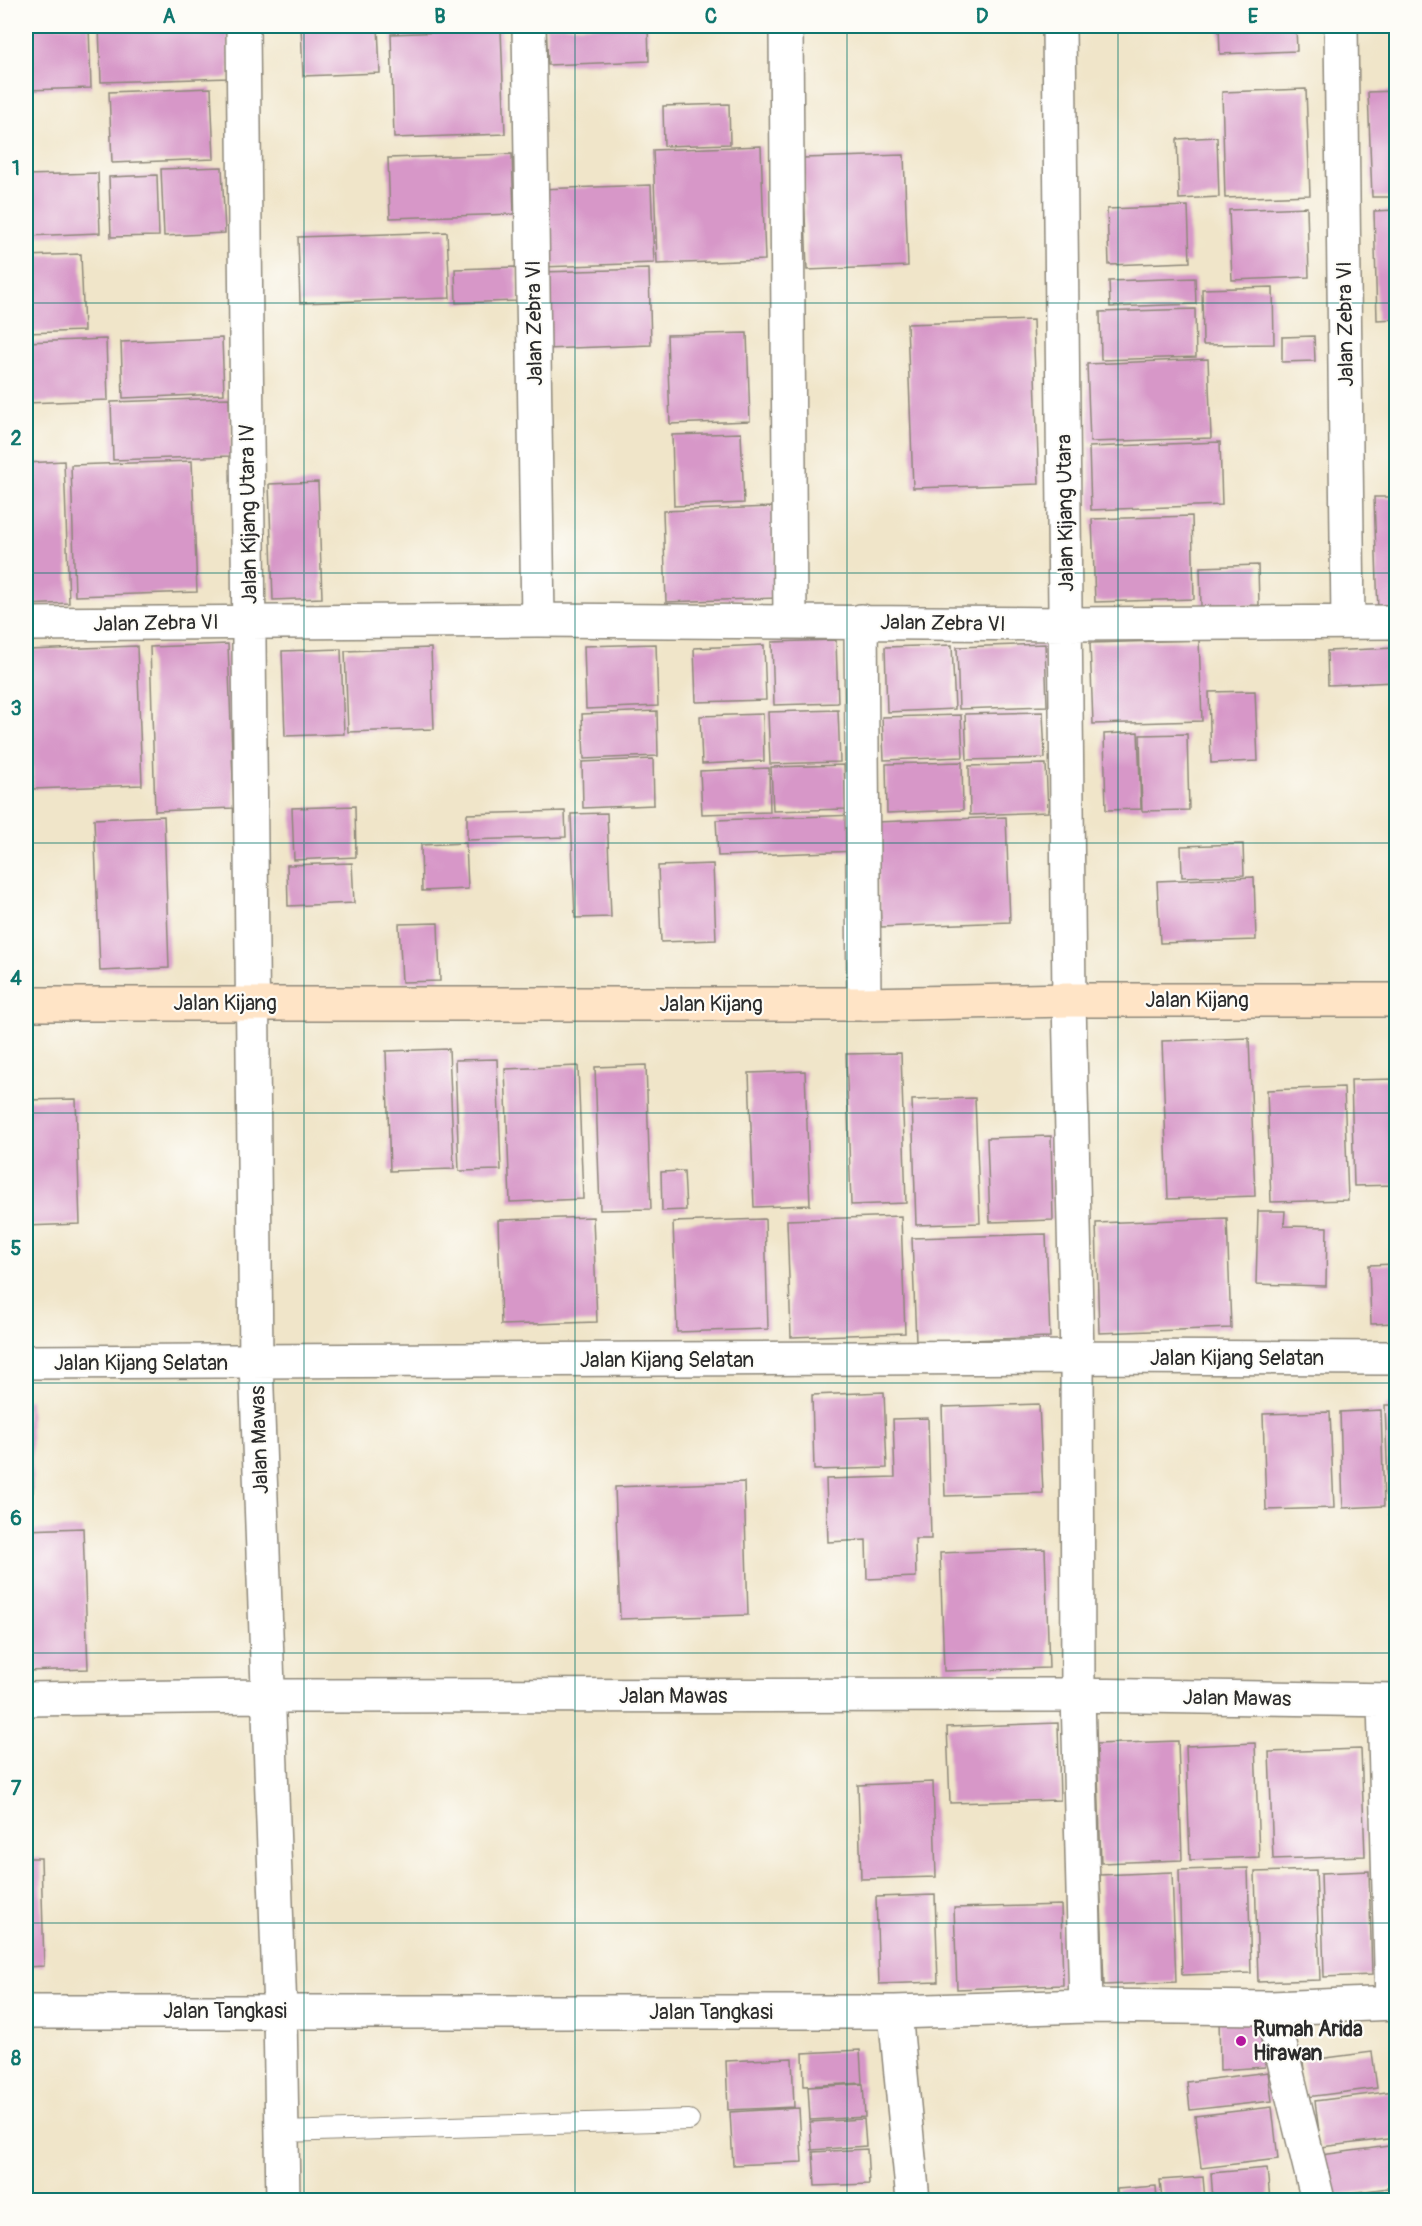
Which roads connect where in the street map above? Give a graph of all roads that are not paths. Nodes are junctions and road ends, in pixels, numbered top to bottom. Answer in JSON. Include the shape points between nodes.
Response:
{"nodes":[{"id":1,"x":243,"y":26,"type":"edge"},
{"id":2,"x":529,"y":26,"type":"edge"},
{"id":3,"x":786,"y":26,"type":"edge"},
{"id":4,"x":1059,"y":26,"type":"edge"},
{"id":5,"x":1341,"y":26,"type":"edge"},
{"id":6,"x":538,"y":620,"type":"junction"},
{"id":7,"x":861,"y":621,"type":"junction"},
{"id":8,"x":249,"y":622,"type":"junction"},
{"id":9,"x":790,"y":622,"type":"junction"},
{"id":10,"x":1348,"y":622,"type":"junction"},
{"id":11,"x":1396,"y":622,"type":"edge"},
{"id":12,"x":26,"y":624,"type":"edge"},
{"id":13,"x":1066,"y":624,"type":"junction"},
{"id":14,"x":1069,"y":1000,"type":"junction"},
{"id":15,"x":1396,"y":1000,"type":"edge"},
{"id":16,"x":255,"y":1002,"type":"junction"},
{"id":17,"x":26,"y":1004,"type":"edge"},
{"id":18,"x":864,"y":1004,"type":"junction"},
{"id":19,"x":1077,"y":1357,"type":"junction"},
{"id":20,"x":1396,"y":1358,"type":"edge"},
{"id":21,"x":26,"y":1362,"type":"edge"},
{"id":22,"x":256,"y":1363,"type":"junction"},
{"id":23,"x":1078,"y":1695,"type":"junction"},
{"id":24,"x":268,"y":1696,"type":"junction"},
{"id":25,"x":26,"y":1699,"type":"edge"},
{"id":26,"x":1390,"y":1700,"type":"edge"},
{"id":27,"x":1394,"y":2003,"type":"edge"},
{"id":28,"x":1086,"y":2006,"type":"junction"},
{"id":29,"x":1271,"y":2008,"type":"junction"},
{"id":30,"x":280,"y":2011,"type":"junction"},
{"id":31,"x":26,"y":2012,"type":"edge"},
{"id":32,"x":895,"y":2012,"type":"junction"},
{"id":33,"x":689,"y":2120,"type":"dead end"},
{"id":34,"x":282,"y":2132,"type":"junction"},
{"id":35,"x":283,"y":2200,"type":"edge"},
{"id":36,"x":913,"y":2200,"type":"edge"},
{"id":37,"x":1318,"y":2200,"type":"edge"}],
"edges":[{"from":1,"to":8,"type":"street","name":"Jalan Kijang Utara IV"},
{"from":2,"to":6,"type":"street","name":"Jalan Zebra VI"},
{"from":3,"to":9,"type":"street"},
{"from":4,"to":13,"type":"street","name":"Jalan Kijang Utara"},
{"from":5,"to":10,"type":"street","name":"Jalan Zebra VI"},
{"from":6,"to":8,"type":"street","name":"Jalan Zebra VI"},
{"from":6,"to":9,"type":"street","name":"Jalan Zebra VI"},
{"from":7,"to":9,"type":"street","name":"Jalan Zebra VI"},
{"from":7,"to":13,"type":"street","name":"Jalan Zebra VI"},
{"from":7,"to":18,"type":"street"},
{"from":8,"to":12,"type":"street","name":"Jalan Zebra VI"},
{"from":8,"to":16,"type":"street","name":"Jalan Kijang Utara IV"},
{"from":10,"to":11,"type":"street","name":"Jalan Zebra VI"},
{"from":10,"to":13,"type":"street","name":"Jalan Zebra VI"},
{"from":13,"to":14,"type":"street","name":"Jalan Kijang Utara"},
{"from":14,"to":15,"type":"street","name":"Jalan Kijang"},
{"from":14,"to":18,"type":"street","name":"Jalan Kijang"},
{"from":14,"to":19,"type":"street"},
{"from":16,"to":17,"type":"street","name":"Jalan Kijang"},
{"from":16,"to":18,"type":"street","name":"Jalan Kijang"},
{"from":16,"to":22,"type":"street","name":"Jalan Kijang Selatan"},
{"from":19,"to":20,"type":"street","name":"Jalan Kijang Selatan"},
{"from":19,"to":22,"type":"street","name":"Jalan Kijang Selatan"},
{"from":19,"to":23,"type":"street"},
{"from":21,"to":22,"type":"street","name":"Jalan Kijang Selatan"},
{"from":22,"to":24,"type":"street","name":"Jalan Mawas"},
{"from":23,"to":24,"type":"street","name":"Jalan Mawas"},
{"from":23,"to":26,"type":"street","name":"Jalan Mawas"},
{"from":23,"to":28,"type":"street"},
{"from":24,"to":25,"type":"street","name":"Jalan Mawas"},
{"from":24,"to":30,"type":"street","name":"Jalan Mawas"},
{"from":26,"to":27,"type":"street"},
{"from":27,"to":29,"type":"street","name":"Jalan Tangkasi"},
{"from":28,"to":29,"type":"street","name":"Jalan Tangkasi"},
{"from":28,"to":32,"type":"street","name":"Jalan Tangkasi"},
{"from":29,"to":37,"type":"street"},
{"from":30,"to":31,"type":"street","name":"Jalan Tangkasi"},
{"from":30,"to":32,"type":"street","name":"Jalan Tangkasi"},
{"from":30,"to":34,"type":"street","name":"Jalan Mawas"},
{"from":32,"to":36,"type":"street"},
{"from":33,"to":34,"type":"lane"},
{"from":34,"to":35,"type":"street","name":"Jalan Mawas"}]}
